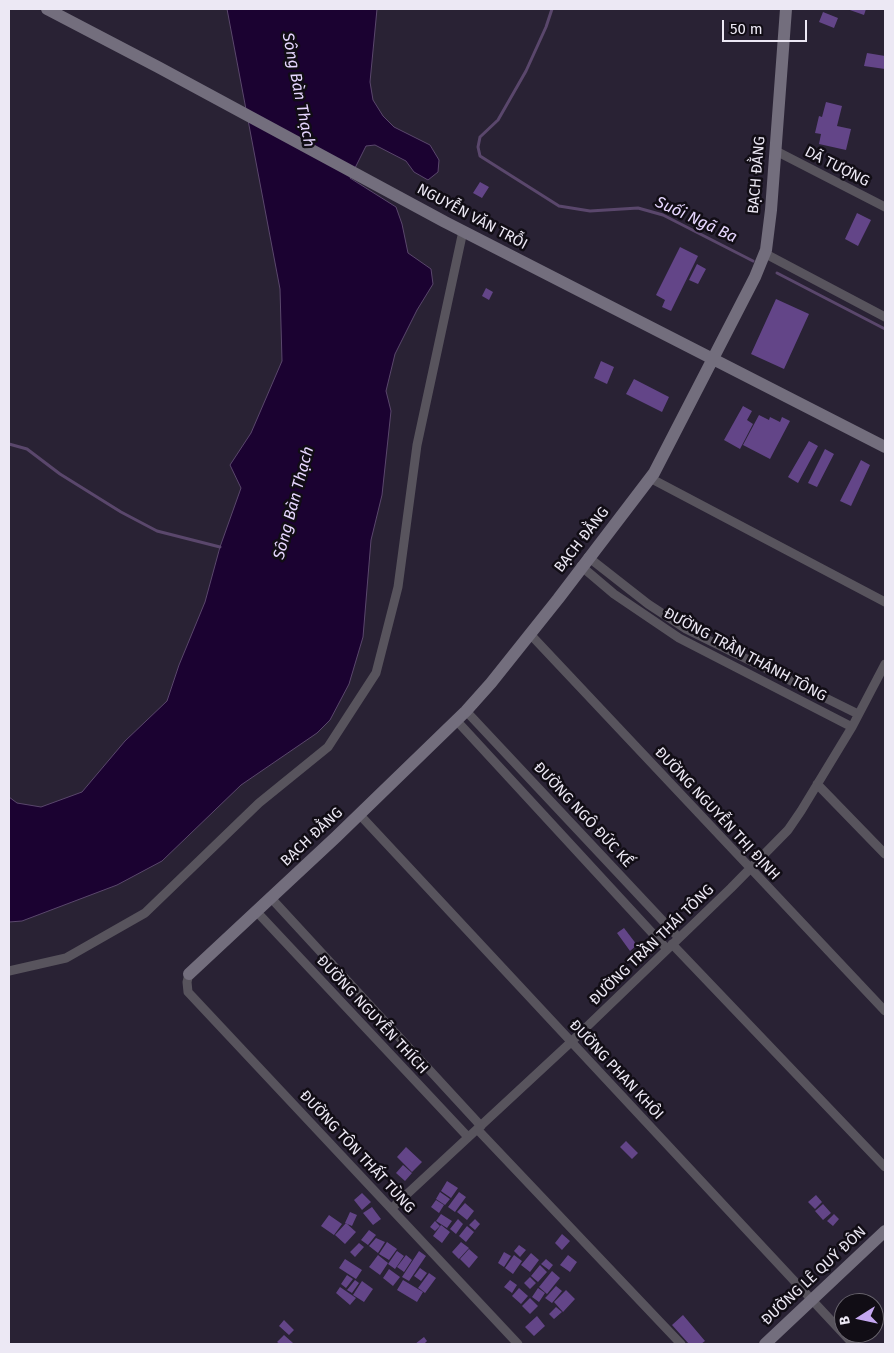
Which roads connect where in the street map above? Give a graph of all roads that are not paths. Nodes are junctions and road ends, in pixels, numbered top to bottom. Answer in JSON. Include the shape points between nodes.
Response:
{"nodes":[{"id":1,"x":47,"y":9,"type":"edge"},
{"id":2,"x":786,"y":9,"type":"edge"},
{"id":3,"x":776,"y":151,"type":"junction"},
{"id":4,"x":885,"y":207,"type":"edge"},
{"id":5,"x":463,"y":231,"type":"junction"},
{"id":6,"x":764,"y":253,"type":"junction"},
{"id":7,"x":885,"y":317,"type":"edge"},
{"id":8,"x":712,"y":359,"type":"junction"},
{"id":9,"x":885,"y":447,"type":"edge"},
{"id":10,"x":650,"y":478,"type":"junction"},
{"id":11,"x":585,"y":561,"type":"junction"},
{"id":12,"x":885,"y":602,"type":"edge"},
{"id":13,"x":530,"y":634,"type":"junction"},
{"id":14,"x":885,"y":664,"type":"edge"},
{"id":15,"x":466,"y":711,"type":"junction"},
{"id":16,"x":858,"y":714,"type":"junction"},
{"id":17,"x":456,"y":720,"type":"junction"},
{"id":18,"x":852,"y":727,"type":"junction"},
{"id":19,"x":817,"y":784,"type":"junction"},
{"id":20,"x":360,"y":814,"type":"junction"},
{"id":21,"x":885,"y":854,"type":"edge"},
{"id":22,"x":750,"y":868,"type":"junction"},
{"id":23,"x":271,"y":898,"type":"junction"},
{"id":24,"x":256,"y":911,"type":"junction"},
{"id":25,"x":679,"y":938,"type":"junction"},
{"id":26,"x":670,"y":946,"type":"junction"},
{"id":27,"x":9,"y":971,"type":"edge"},
{"id":28,"x":189,"y":974,"type":"joint"},
{"id":29,"x":885,"y":1011,"type":"edge"},
{"id":30,"x":571,"y":1042,"type":"junction"},
{"id":31,"x":479,"y":1128,"type":"junction"},
{"id":32,"x":468,"y":1137,"type":"junction"},
{"id":33,"x":885,"y":1167,"type":"edge"},
{"id":34,"x":392,"y":1208,"type":"junction"},
{"id":35,"x":885,"y":1230,"type":"edge"},
{"id":36,"x":812,"y":1300,"type":"junction"},
{"id":37,"x":518,"y":1344,"type":"edge"},
{"id":38,"x":681,"y":1344,"type":"edge"},
{"id":39,"x":765,"y":1344,"type":"edge"},
{"id":40,"x":853,"y":1344,"type":"edge"}],
"edges":[{"from":1,"to":5,"type":"street","name":"NGUYỄN VĂN TRỖI"},
{"from":2,"to":3,"type":"street","name":"BẠCH ĐẰNG"},
{"from":3,"to":4,"type":"street","name":"DÃ TƯỢNG"},
{"from":3,"to":6,"type":"street","name":"BẠCH ĐẰNG","via":[[772,210]]},
{"from":5,"to":8,"type":"street","name":"NGUYỄN VĂN TRỖI"},
{"from":5,"to":27,"type":"street","via":[[417,445],[398,587],[376,673],[328,748],[259,803],[145,912],[66,958]]},
{"from":6,"to":7,"type":"street"},
{"from":6,"to":8,"type":"street","name":"BẠCH ĐẰNG"},
{"from":8,"to":9,"type":"street","name":"NGUYỄN VĂN TRỖI"},
{"from":8,"to":10,"type":"street","name":"BẠCH ĐẰNG"},
{"from":10,"to":11,"type":"street","name":"BẠCH ĐẰNG"},
{"from":10,"to":12,"type":"street"},
{"from":11,"to":13,"type":"street","name":"BẠCH ĐẰNG"},
{"from":11,"to":16,"type":"street","name":"ĐƯỜNG TRẦN THÁNH TÔNG","via":[[686,629]]},
{"from":11,"to":18,"type":"street","name":"ĐƯỜNG TRẦN THÁNH TÔNG","via":[[621,599],[678,638]]},
{"from":13,"to":15,"type":"street","name":"BẠCH ĐẰNG"},
{"from":13,"to":22,"type":"street","name":"ĐƯỜNG NGUYỄN THỊ ĐỊNH"},
{"from":14,"to":16,"type":"street","name":"ĐƯỜNG TRẦN THÁI TÔNG"},
{"from":15,"to":17,"type":"street","name":"BẠCH ĐẰNG"},
{"from":15,"to":25,"type":"street","name":"ĐƯỜNG NGÔ ĐỨC KẾ"},
{"from":16,"to":18,"type":"street","name":"ĐƯỜNG TRẦN THÁI TÔNG"},
{"from":17,"to":20,"type":"street","name":"BẠCH ĐẰNG"},
{"from":17,"to":26,"type":"street","name":"ĐƯỜNG NGÔ ĐỨC KẾ"},
{"from":18,"to":19,"type":"street","name":"ĐƯỜNG TRẦN THÁI TÔNG"},
{"from":19,"to":21,"type":"street"},
{"from":19,"to":22,"type":"street","name":"ĐƯỜNG TRẦN THÁI TÔNG","via":[[788,830]]},
{"from":20,"to":23,"type":"street","name":"BẠCH ĐẰNG"},
{"from":20,"to":30,"type":"street","name":"ĐƯỜNG PHAN KHÔI"},
{"from":22,"to":25,"type":"street","name":"ĐƯỜNG TRẦN THÁI TÔNG"},
{"from":22,"to":29,"type":"street","name":"ĐƯỜNG NGUYỄN THỊ ĐỊNH"},
{"from":23,"to":24,"type":"street","name":"BẠCH ĐẰNG"},
{"from":23,"to":31,"type":"street","name":"ĐƯỜNG NGUYỄN THÍCH"},
{"from":24,"to":28,"type":"street","name":"BẠCH ĐẰNG"},
{"from":24,"to":32,"type":"street","name":"ĐƯỜNG NGUYỄN THÍCH"},
{"from":25,"to":26,"type":"street","name":"ĐƯỜNG TRẦN THÁI TÔNG"},
{"from":26,"to":30,"type":"street","name":"ĐƯỜNG TRẦN THÁI TÔNG"},
{"from":26,"to":33,"type":"street","name":"ĐƯỜNG NGÔ ĐỨC KẾ"},
{"from":28,"to":34,"type":"street","name":"ĐƯỜNG TÔN THẤT TÙNG","via":[[188,992]]},
{"from":30,"to":31,"type":"street","name":"ĐƯỜNG TRẦN THÁI TÔNG"},
{"from":30,"to":36,"type":"street","name":"ĐƯỜNG PHAN KHÔI"},
{"from":31,"to":32,"type":"street","name":"ĐƯỜNG TRẦN THÁI TÔNG"},
{"from":31,"to":38,"type":"street","name":"ĐƯỜNG NGUYỄN THÍCH"},
{"from":32,"to":34,"type":"street","name":"ĐƯỜNG TRẦN THÁI TÔNG"},
{"from":34,"to":37,"type":"street","name":"ĐƯỜNG TÔN THẤT TÙNG"},
{"from":35,"to":36,"type":"street","name":"ĐƯỜNG LÊ QUÝ ĐÔN"},
{"from":36,"to":39,"type":"street","name":"ĐƯỜNG LÊ QUÝ ĐÔN"},
{"from":36,"to":40,"type":"street","name":"ĐƯỜNG PHAN KHÔI"}]}
